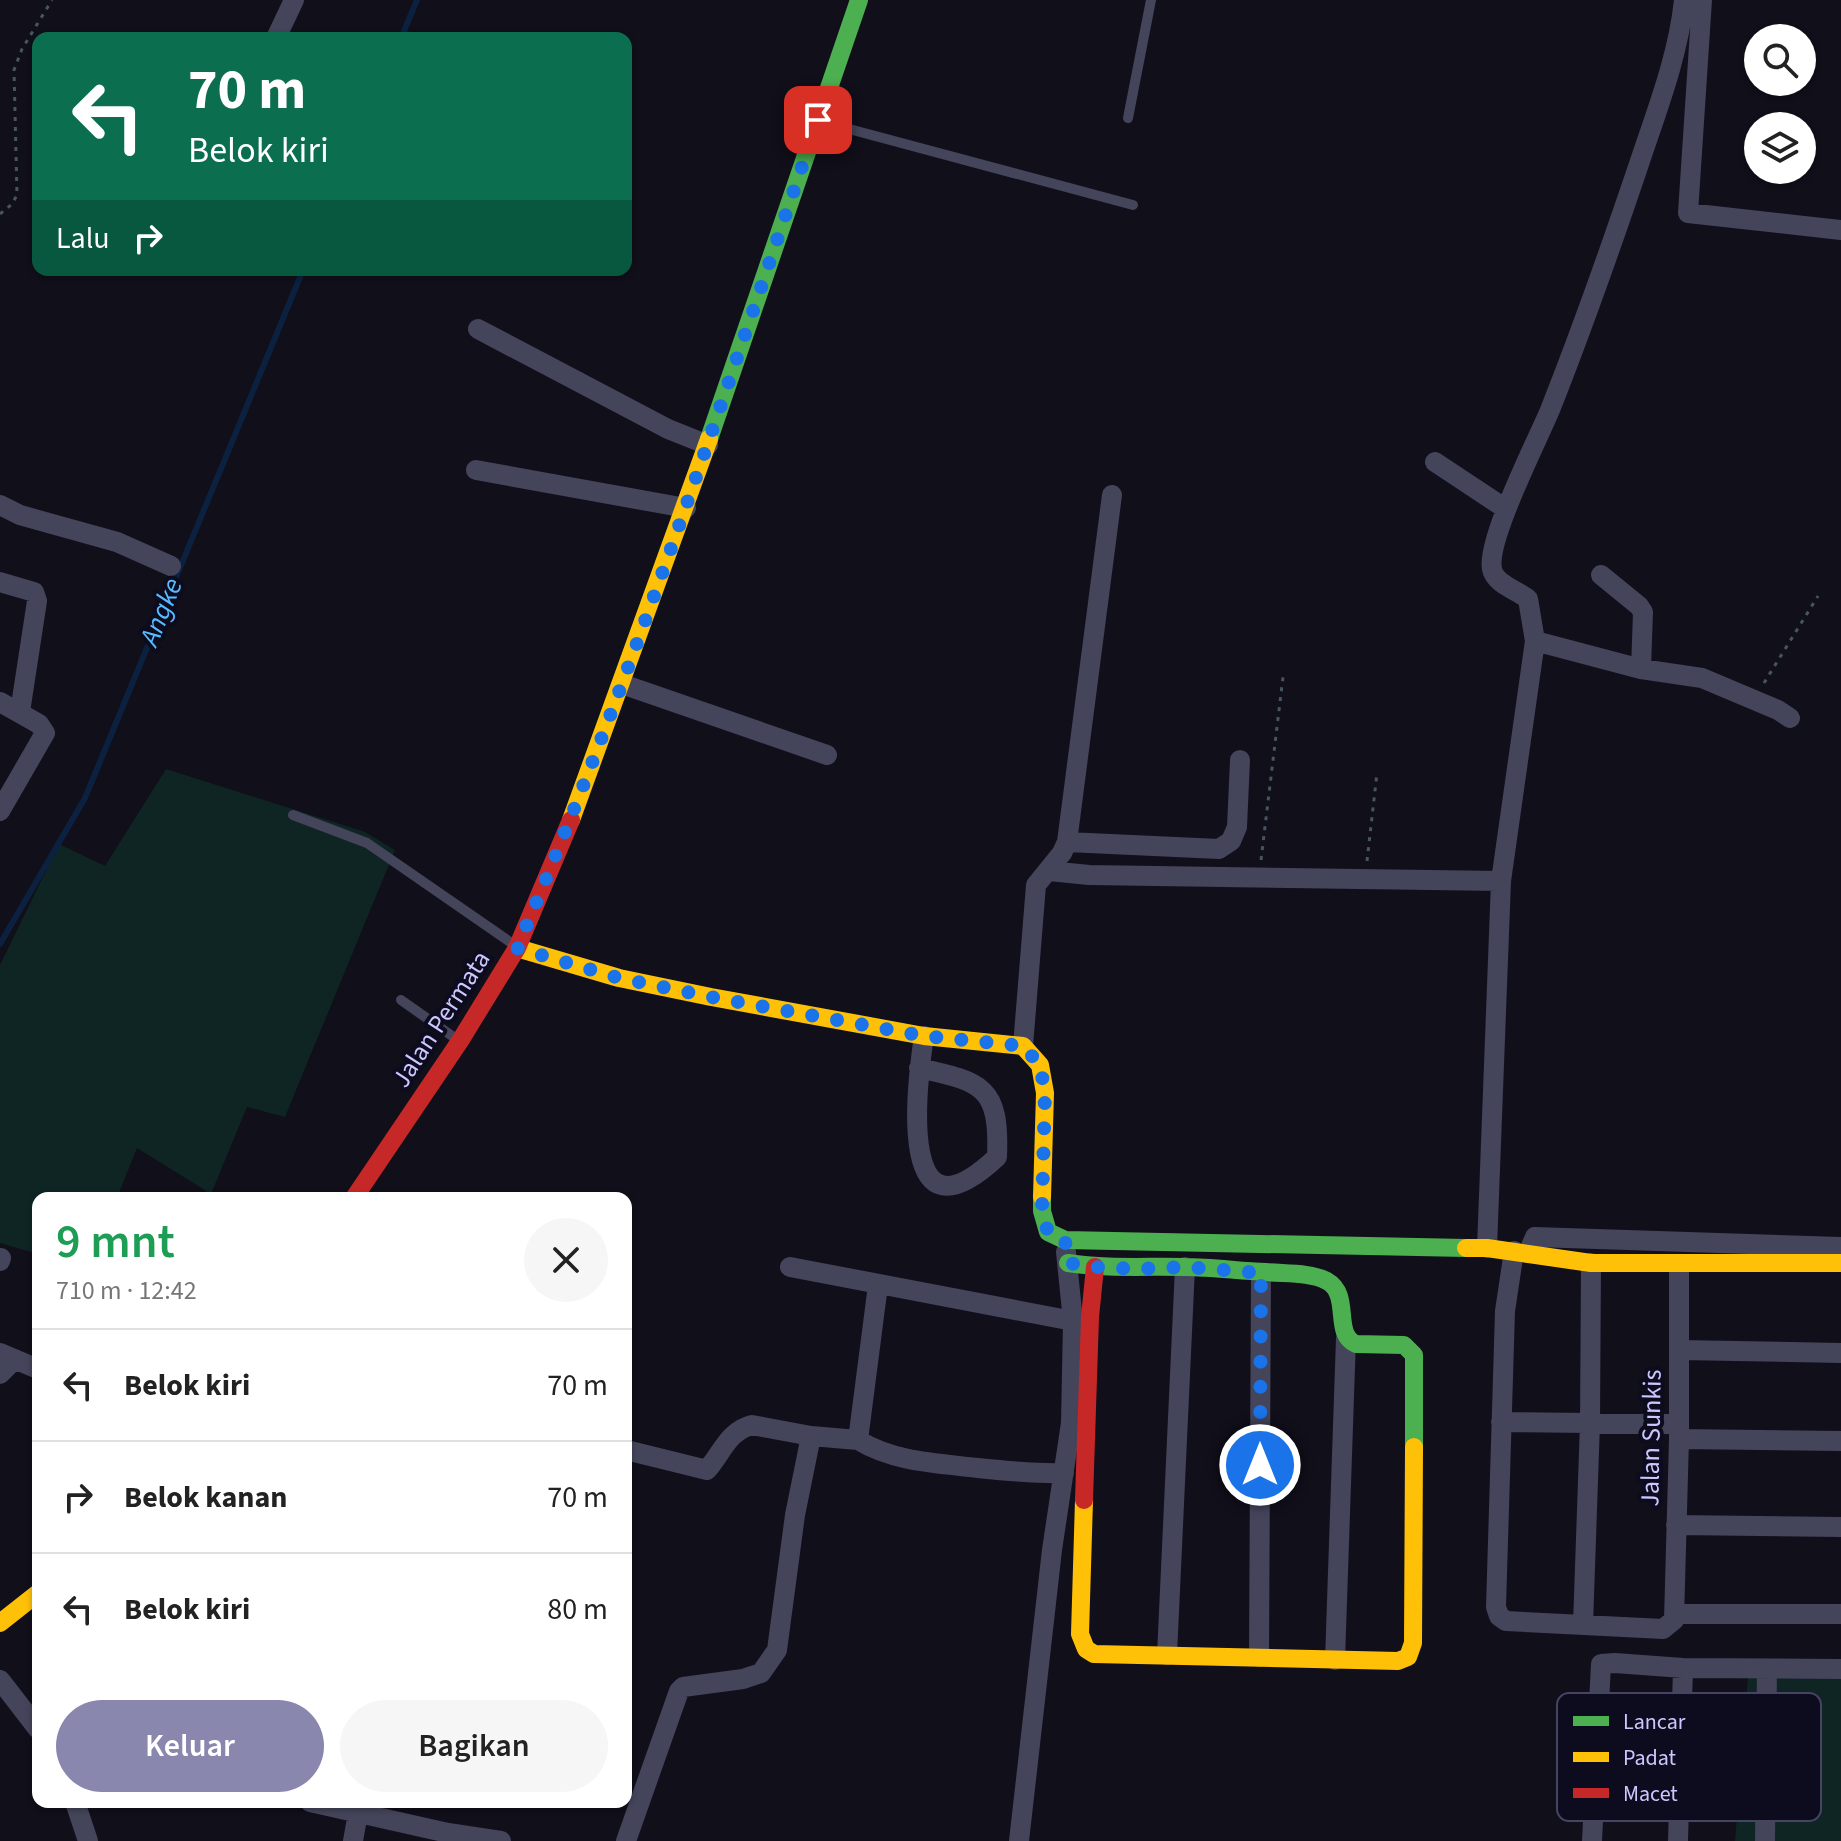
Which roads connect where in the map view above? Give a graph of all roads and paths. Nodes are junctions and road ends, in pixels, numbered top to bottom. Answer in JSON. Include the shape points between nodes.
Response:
{"nodes":[{"id":1,"x":52,"y":0,"type":"edge"},
{"id":2,"x":294,"y":0,"type":"edge"},
{"id":3,"x":859,"y":0,"type":"edge"},
{"id":4,"x":1151,"y":0,"type":"edge"},
{"id":5,"x":1684,"y":0,"type":"edge"},
{"id":6,"x":1702,"y":0,"type":"edge"},
{"id":7,"x":32,"y":32,"type":"edge"},
{"id":8,"x":279,"y":32,"type":"edge"},
{"id":9,"x":32,"y":33,"type":"edge"},
{"id":10,"x":1128,"y":118,"type":"dead end"},
{"id":11,"x":818,"y":120,"type":"junction"},
{"id":12,"x":1133,"y":205,"type":"dead end"},
{"id":13,"x":0,"y":214,"type":"edge"},
{"id":14,"x":1841,"y":230,"type":"edge"},
{"id":15,"x":478,"y":329,"type":"dead end"},
{"id":16,"x":708,"y":445,"type":"junction"},
{"id":17,"x":1435,"y":462,"type":"dead end"},
{"id":18,"x":476,"y":470,"type":"dead end"},
{"id":19,"x":1112,"y":495,"type":"dead end"},
{"id":20,"x":0,"y":505,"type":"edge"},
{"id":21,"x":686,"y":508,"type":"junction"},
{"id":22,"x":1506,"y":509,"type":"junction"},
{"id":23,"x":171,"y":566,"type":"dead end"},
{"id":24,"x":1601,"y":575,"type":"dead end"},
{"id":25,"x":0,"y":582,"type":"edge"},
{"id":26,"x":1818,"y":596,"type":"dead end"},
{"id":27,"x":1535,"y":641,"type":"junction"},
{"id":28,"x":1641,"y":669,"type":"junction"},
{"id":29,"x":1283,"y":677,"type":"dead end"},
{"id":30,"x":622,"y":684,"type":"junction"},
{"id":31,"x":1753,"y":699,"type":"junction"},
{"id":32,"x":0,"y":702,"type":"edge"},
{"id":33,"x":20,"y":712,"type":"junction"},
{"id":34,"x":1790,"y":718,"type":"dead end"},
{"id":35,"x":827,"y":755,"type":"dead end"},
{"id":36,"x":1240,"y":760,"type":"dead end"},
{"id":37,"x":1377,"y":773,"type":"dead end"},
{"id":38,"x":3,"y":798,"type":"edge"},
{"id":39,"x":293,"y":815,"type":"dead end"},
{"id":40,"x":1067,"y":842,"type":"junction"},
{"id":41,"x":1049,"y":871,"type":"junction"},
{"id":42,"x":1259,"y":876,"type":"junction"},
{"id":43,"x":1365,"y":880,"type":"junction"},
{"id":44,"x":1501,"y":881,"type":"junction"},
{"id":45,"x":517,"y":948,"type":"junction"},
{"id":46,"x":401,"y":1000,"type":"dead end"},
{"id":47,"x":924,"y":1036,"type":"junction"},
{"id":48,"x":460,"y":1041,"type":"junction"},
{"id":49,"x":1023,"y":1046,"type":"junction"},
{"id":50,"x":919,"y":1068,"type":"junction"},
{"id":51,"x":358,"y":1192,"type":"edge"},
{"id":52,"x":1065,"y":1240,"type":"junction"},
{"id":53,"x":1642,"y":1240,"type":"junction"},
{"id":54,"x":1841,"y":1247,"type":"edge"},
{"id":55,"x":1487,"y":1248,"type":"junction"},
{"id":56,"x":1521,"y":1252,"type":"junction"},
{"id":57,"x":1068,"y":1263,"type":"junction"},
{"id":58,"x":1591,"y":1263,"type":"junction"},
{"id":59,"x":1841,"y":1263,"type":"edge"},
{"id":60,"x":1643,"y":1264,"type":"junction"},
{"id":61,"x":1679,"y":1264,"type":"junction"},
{"id":62,"x":790,"y":1267,"type":"dead end"},
{"id":63,"x":1095,"y":1267,"type":"junction"},
{"id":64,"x":1185,"y":1267,"type":"junction"},
{"id":65,"x":1261,"y":1273,"type":"junction"},
{"id":66,"x":878,"y":1285,"type":"junction"},
{"id":67,"x":1073,"y":1321,"type":"junction"},
{"id":68,"x":1346,"y":1338,"type":"junction"},
{"id":69,"x":1679,"y":1350,"type":"junction"},
{"id":70,"x":1841,"y":1353,"type":"edge"},
{"id":71,"x":5,"y":1362,"type":"edge"},
{"id":72,"x":32,"y":1368,"type":"edge"},
{"id":73,"x":1501,"y":1422,"type":"junction"},
{"id":74,"x":1590,"y":1423,"type":"junction"},
{"id":75,"x":1679,"y":1432,"type":"junction"},
{"id":76,"x":811,"y":1436,"type":"junction"},
{"id":77,"x":858,"y":1440,"type":"junction"},
{"id":78,"x":1841,"y":1441,"type":"edge"},
{"id":79,"x":632,"y":1451,"type":"edge"},
{"id":80,"x":1064,"y":1473,"type":"junction"},
{"id":81,"x":1676,"y":1525,"type":"junction"},
{"id":82,"x":1841,"y":1527,"type":"edge"},
{"id":83,"x":32,"y":1598,"type":"edge"},
{"id":84,"x":1675,"y":1614,"type":"junction"},
{"id":85,"x":1841,"y":1614,"type":"edge"},
{"id":86,"x":0,"y":1623,"type":"edge"},
{"id":87,"x":1583,"y":1625,"type":"junction"},
{"id":88,"x":1167,"y":1655,"type":"junction"},
{"id":89,"x":1259,"y":1657,"type":"junction"},
{"id":90,"x":1335,"y":1660,"type":"junction"},
{"id":91,"x":1683,"y":1668,"type":"junction"},
{"id":92,"x":1767,"y":1669,"type":"junction"},
{"id":93,"x":1841,"y":1669,"type":"edge"},
{"id":94,"x":0,"y":1680,"type":"edge"},
{"id":95,"x":1600,"y":1693,"type":"edge"},
{"id":96,"x":1682,"y":1693,"type":"edge"},
{"id":97,"x":1767,"y":1693,"type":"edge"},
{"id":98,"x":32,"y":1721,"type":"edge"},
{"id":99,"x":77,"y":1808,"type":"edge"},
{"id":100,"x":336,"y":1808,"type":"edge"},
{"id":101,"x":358,"y":1813,"type":"junction"},
{"id":102,"x":1593,"y":1821,"type":"edge"},
{"id":103,"x":1679,"y":1821,"type":"edge"},
{"id":104,"x":1765,"y":1821,"type":"edge"},
{"id":105,"x":88,"y":1841,"type":"edge"},
{"id":106,"x":353,"y":1841,"type":"edge"},
{"id":107,"x":501,"y":1841,"type":"edge"},
{"id":108,"x":626,"y":1841,"type":"edge"},
{"id":109,"x":1019,"y":1841,"type":"edge"},
{"id":110,"x":1592,"y":1841,"type":"edge"},
{"id":111,"x":1678,"y":1841,"type":"edge"},
{"id":112,"x":1765,"y":1841,"type":"edge"}],
"edges":[{"from":1,"to":7,"type":"path"},
{"from":2,"to":8,"type":"street"},
{"from":3,"to":11,"type":"street","name":"Jalan Permata"},
{"from":4,"to":10,"type":"lane"},
{"from":5,"to":22,"type":"street","via":[[1674,62],[1603,271]]},
{"from":6,"to":14,"type":"street","via":[[1688,213]]},
{"from":9,"to":13,"type":"path","via":[[14,70],[17,195]]},
{"from":11,"to":12,"type":"lane"},
{"from":11,"to":16,"type":"street","name":"Jalan Permata"},
{"from":15,"to":16,"type":"street"},
{"from":16,"to":21,"type":"street","name":"Jalan Permata"},
{"from":17,"to":22,"type":"street"},
{"from":18,"to":21,"type":"street"},
{"from":19,"to":40,"type":"street"},
{"from":20,"to":23,"type":"street","via":[[117,542]]},
{"from":21,"to":30,"type":"street","name":"Jalan Permata"},
{"from":22,"to":27,"type":"street","via":[[1492,573],[1528,599]]},
{"from":24,"to":28,"type":"street","via":[[1643,612]]},
{"from":25,"to":33,"type":"street","via":[[34,592],[37,601]]},
{"from":26,"to":31,"type":"path"},
{"from":27,"to":28,"type":"street"},
{"from":27,"to":44,"type":"street"},
{"from":28,"to":31,"type":"street","via":[[1702,678]]},
{"from":29,"to":42,"type":"path"},
{"from":30,"to":35,"type":"street"},
{"from":30,"to":45,"type":"street","name":"Jalan Permata"},
{"from":31,"to":34,"type":"street"},
{"from":32,"to":33,"type":"street"},
{"from":33,"to":38,"type":"street","via":[[45,733]]},
{"from":36,"to":40,"type":"street","via":[[1237,827],[1231,841],[1219,849]]},
{"from":37,"to":43,"type":"path"},
{"from":39,"to":45,"type":"lane","via":[[367,843]]},
{"from":40,"to":41,"type":"street"},
{"from":41,"to":42,"type":"street"},
{"from":41,"to":49,"type":"street","via":[[1036,885]]},
{"from":42,"to":43,"type":"street"},
{"from":43,"to":44,"type":"street"},
{"from":44,"to":55,"type":"street"},
{"from":45,"to":47,"type":"street","via":[[634,981]]},
{"from":45,"to":48,"type":"street","name":"Jalan Permata"},
{"from":46,"to":48,"type":"lane"},
{"from":47,"to":49,"type":"street"},
{"from":47,"to":50,"type":"street"},
{"from":48,"to":51,"type":"street","name":"Jalan Permata"},
{"from":49,"to":52,"type":"street","via":[[1040,1065],[1045,1093],[1044,1223],[1048,1232]]},
{"from":50,"to":50,"type":"street","via":[[916,1133],[921,1160],[931,1179],[953,1186],[997,1157],[991,1102],[984,1090],[959,1077]]},
{"from":52,"to":55,"type":"street"},
{"from":52,"to":57,"type":"street"},
{"from":53,"to":54,"type":"street"},
{"from":53,"to":56,"type":"street","via":[[1535,1237]]},
{"from":53,"to":60,"type":"street"},
{"from":55,"to":56,"type":"street"},
{"from":56,"to":58,"type":"street"},
{"from":56,"to":73,"type":"street","via":[[1505,1311]]},
{"from":57,"to":63,"type":"street"},
{"from":57,"to":67,"type":"street"},
{"from":58,"to":60,"type":"street"},
{"from":58,"to":74,"type":"street"},
{"from":59,"to":61,"type":"street"},
{"from":60,"to":61,"type":"street"},
{"from":61,"to":69,"type":"street","name":"Jalan Sunkis"},
{"from":62,"to":66,"type":"street"},
{"from":63,"to":64,"type":"street"},
{"from":63,"to":88,"type":"street","via":[[1081,1642],[1094,1654]]},
{"from":64,"to":65,"type":"street"},
{"from":64,"to":88,"type":"street"},
{"from":65,"to":68,"type":"street","via":[[1327,1281],[1342,1303]]},
{"from":65,"to":89,"type":"street"},
{"from":66,"to":67,"type":"street"},
{"from":66,"to":77,"type":"street"},
{"from":67,"to":80,"type":"street","via":[[1071,1423]]},
{"from":68,"to":90,"type":"street"},
{"from":68,"to":90,"type":"street","via":[[1356,1344],[1404,1345],[1414,1355],[1413,1643],[1408,1657],[1398,1661]]},
{"from":69,"to":70,"type":"street"},
{"from":69,"to":75,"type":"street","name":"Jalan Sunkis"},
{"from":71,"to":72,"type":"street"},
{"from":73,"to":74,"type":"street"},
{"from":73,"to":87,"type":"street","via":[[1499,1616],[1506,1621]]},
{"from":74,"to":75,"type":"street"},
{"from":74,"to":87,"type":"street"},
{"from":75,"to":78,"type":"street"},
{"from":75,"to":81,"type":"street","name":"Jalan Sunkis"},
{"from":76,"to":77,"type":"street"},
{"from":76,"to":79,"type":"street","via":[[752,1425],[731,1436],[707,1470]]},
{"from":76,"to":108,"type":"street","via":[[777,1650],[761,1673],[679,1691]]},
{"from":77,"to":80,"type":"street","via":[[909,1461]]},
{"from":80,"to":109,"type":"street"},
{"from":81,"to":82,"type":"street"},
{"from":81,"to":84,"type":"street","name":"Jalan Sunkis"},
{"from":83,"to":86,"type":"street"},
{"from":84,"to":85,"type":"street"},
{"from":84,"to":87,"type":"street","via":[[1663,1629]]},
{"from":88,"to":89,"type":"street"},
{"from":89,"to":90,"type":"street"},
{"from":91,"to":92,"type":"street"},
{"from":91,"to":95,"type":"street","via":[[1601,1664]]},
{"from":91,"to":96,"type":"street"},
{"from":92,"to":93,"type":"street"},
{"from":92,"to":97,"type":"street"},
{"from":94,"to":98,"type":"street"},
{"from":99,"to":105,"type":"street"},
{"from":100,"to":101,"type":"street"},
{"from":101,"to":106,"type":"street"},
{"from":101,"to":107,"type":"street"},
{"from":102,"to":110,"type":"street"},
{"from":103,"to":111,"type":"street"},
{"from":104,"to":112,"type":"street"}]}
